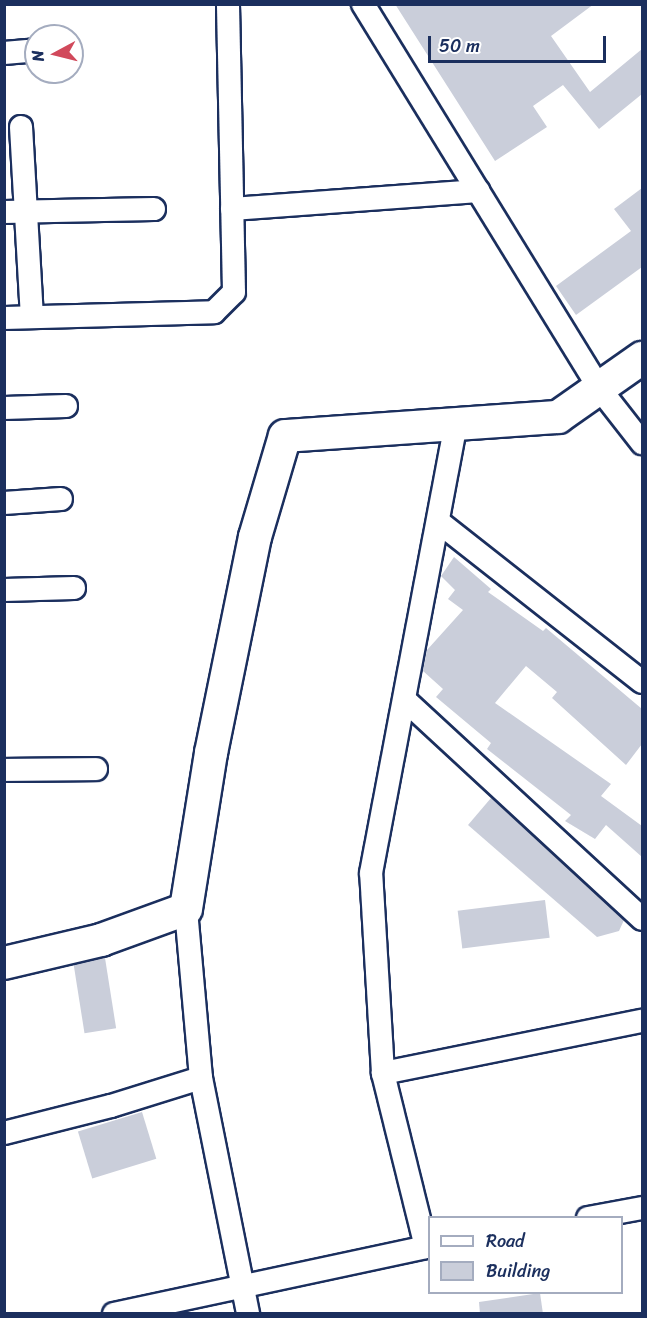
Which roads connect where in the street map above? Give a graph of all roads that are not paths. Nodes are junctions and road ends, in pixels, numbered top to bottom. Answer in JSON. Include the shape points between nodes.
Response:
{"nodes":[{"id":1,"x":228,"y":4,"type":"edge"},
{"id":2,"x":363,"y":4,"type":"edge"},
{"id":3,"x":24,"y":51,"type":"edge"},
{"id":4,"x":4,"y":53,"type":"edge"},
{"id":5,"x":21,"y":127,"type":"dead end"},
{"id":6,"x":478,"y":191,"type":"junction"},
{"id":7,"x":154,"y":209,"type":"dead end"},
{"id":8,"x":232,"y":209,"type":"junction"},
{"id":9,"x":15,"y":211,"type":"edge"},
{"id":10,"x":32,"y":316,"type":"junction"},
{"id":11,"x":4,"y":318,"type":"edge"},
{"id":12,"x":642,"y":358,"type":"edge"},
{"id":13,"x":599,"y":388,"type":"junction"},
{"id":14,"x":66,"y":406,"type":"dead end"},
{"id":15,"x":4,"y":408,"type":"edge"},
{"id":16,"x":456,"y":424,"type":"junction"},
{"id":17,"x":642,"y":443,"type":"edge"},
{"id":18,"x":61,"y":499,"type":"dead end"},
{"id":19,"x":4,"y":503,"type":"edge"},
{"id":20,"x":440,"y":523,"type":"junction"},
{"id":21,"x":74,"y":588,"type":"dead end"},
{"id":22,"x":4,"y":590,"type":"edge"},
{"id":23,"x":642,"y":682,"type":"edge"},
{"id":24,"x":405,"y":700,"type":"junction"},
{"id":25,"x":96,"y":769,"type":"dead end"},
{"id":26,"x":4,"y":770,"type":"edge"},
{"id":27,"x":186,"y":909,"type":"junction"},
{"id":28,"x":642,"y":919,"type":"edge"},
{"id":29,"x":4,"y":963,"type":"edge"},
{"id":30,"x":642,"y":1021,"type":"edge"},
{"id":31,"x":383,"y":1073,"type":"junction"},
{"id":32,"x":201,"y":1078,"type":"junction"},
{"id":33,"x":4,"y":1133,"type":"edge"},
{"id":34,"x":642,"y":1208,"type":"edge"},
{"id":35,"x":599,"y":1216,"type":"edge"},
{"id":36,"x":428,"y":1246,"type":"edge"},
{"id":37,"x":242,"y":1284,"type":"junction"},
{"id":38,"x":114,"y":1314,"type":"edge"},
{"id":39,"x":248,"y":1314,"type":"edge"}],
"edges":[{"from":1,"to":8,"type":"street"},
{"from":2,"to":6,"type":"street"},
{"from":3,"to":4,"type":"street"},
{"from":5,"to":9,"type":"street"},
{"from":6,"to":8,"type":"street"},
{"from":6,"to":13,"type":"street"},
{"from":7,"to":9,"type":"street"},
{"from":8,"to":10,"type":"street","via":[[234,292],[214,312]]},
{"from":9,"to":10,"type":"street"},
{"from":10,"to":11,"type":"street"},
{"from":12,"to":13,"type":"street"},
{"from":13,"to":16,"type":"street","via":[[558,417]]},
{"from":13,"to":17,"type":"street"},
{"from":14,"to":15,"type":"street"},
{"from":16,"to":20,"type":"street"},
{"from":16,"to":27,"type":"street","via":[[285,436],[255,537],[211,753]]},
{"from":18,"to":19,"type":"street"},
{"from":20,"to":23,"type":"street"},
{"from":20,"to":24,"type":"street"},
{"from":21,"to":22,"type":"street"},
{"from":24,"to":28,"type":"street"},
{"from":24,"to":31,"type":"street","via":[[371,873]]},
{"from":25,"to":26,"type":"street"},
{"from":27,"to":29,"type":"street","via":[[101,939]]},
{"from":27,"to":32,"type":"street"},
{"from":30,"to":31,"type":"street"},
{"from":31,"to":36,"type":"street"},
{"from":32,"to":33,"type":"street"},
{"from":32,"to":37,"type":"street"},
{"from":34,"to":35,"type":"street"},
{"from":36,"to":37,"type":"street"},
{"from":37,"to":38,"type":"street"},
{"from":37,"to":39,"type":"street"}]}
